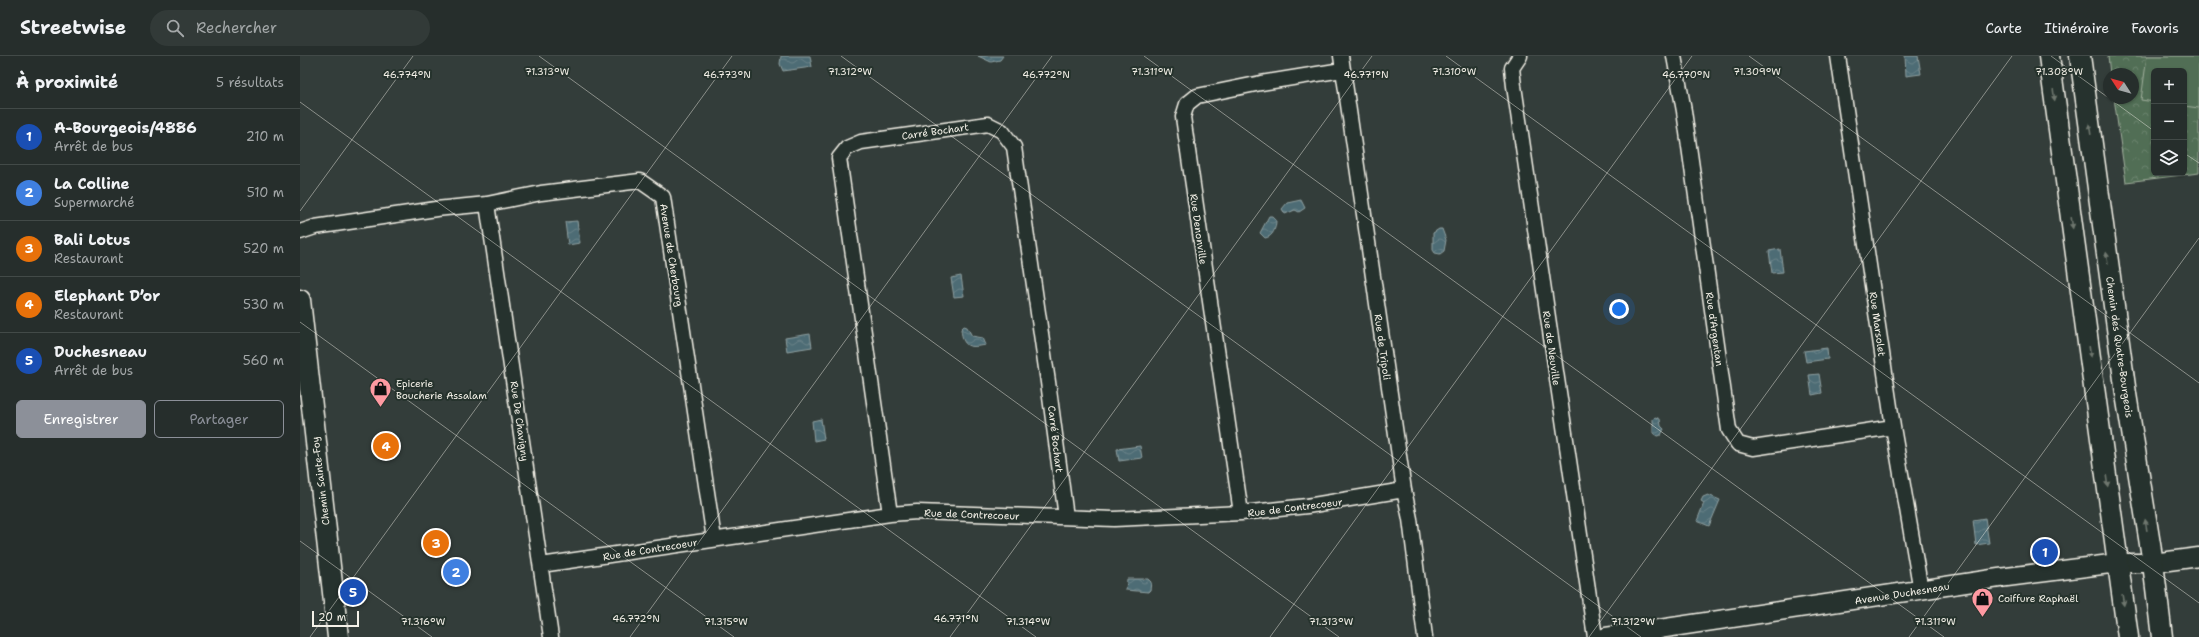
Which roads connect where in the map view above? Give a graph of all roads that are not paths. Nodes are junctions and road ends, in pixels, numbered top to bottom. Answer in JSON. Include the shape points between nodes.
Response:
{"nodes":[{"id":1,"x":1341,"y":56,"type":"edge"},
{"id":2,"x":1674,"y":56,"type":"edge"},
{"id":3,"x":1838,"y":56,"type":"edge"},
{"id":4,"x":2049,"y":56,"type":"edge"},
{"id":5,"x":2080,"y":56,"type":"edge"},
{"id":6,"x":1518,"y":57,"type":"edge"},
{"id":7,"x":1342,"y":70,"type":"junction"},
{"id":8,"x":487,"y":204,"type":"junction"},
{"id":9,"x":300,"y":232,"type":"edge"},
{"id":10,"x":300,"y":300,"type":"edge"},
{"id":11,"x":1893,"y":427,"type":"junction"},
{"id":12,"x":1404,"y":490,"type":"junction"},
{"id":13,"x":1241,"y":513,"type":"junction"},
{"id":14,"x":890,"y":514,"type":"junction"},
{"id":15,"x":1066,"y":517,"type":"junction"},
{"id":16,"x":714,"y":539,"type":"junction"},
{"id":17,"x":2199,"y":557,"type":"edge"},
{"id":18,"x":2118,"y":563,"type":"junction"},
{"id":19,"x":2153,"y":563,"type":"junction"},
{"id":20,"x":541,"y":565,"type":"junction"},
{"id":21,"x":1921,"y":591,"type":"junction"},
{"id":22,"x":338,"y":637,"type":"edge"},
{"id":23,"x":551,"y":637,"type":"edge"},
{"id":24,"x":1426,"y":637,"type":"edge"},
{"id":25,"x":1595,"y":637,"type":"edge"},
{"id":26,"x":1606,"y":637,"type":"edge"},
{"id":27,"x":2128,"y":637,"type":"edge"},
{"id":28,"x":2162,"y":637,"type":"edge"}],
"edges":[{"from":1,"to":7,"type":"street","name":"Rue de Tripoli"},
{"from":2,"to":11,"type":"street","name":"Rue d'Argentan","via":[[1729,430],[1738,444],[1753,448]]},
{"from":3,"to":11,"type":"street","name":"Rue Marsolet"},
{"from":4,"to":18,"type":"main road","one_way":true},
{"from":19,"to":5,"type":"main road","name":"Chemin des Quatre-Bourgeois","one_way":true,"via":[[2126,394]]},
{"from":6,"to":25,"type":"street","name":"Rue de Neuville","via":[[1512,68],[1514,86]]},
{"from":7,"to":12,"type":"street","name":"Rue de Tripoli"},
{"from":7,"to":13,"type":"street","name":"Rue Denonville","via":[[1197,96],[1187,104],[1183,117]]},
{"from":8,"to":9,"type":"street","name":"Avenue de Cherbourg","via":[[428,210],[315,227]]},
{"from":8,"to":16,"type":"street","name":"Avenue de Cherbourg","via":[[540,194],[640,181],[663,197]]},
{"from":8,"to":20,"type":"street","name":"Rue De Chavigny"},
{"from":10,"to":22,"type":"main road","name":"Chemin Sainte-Foy"},
{"from":11,"to":21,"type":"street","name":"Rue Marsolet"},
{"from":12,"to":13,"type":"street","name":"Rue de Contrecoeur","via":[[1307,506]]},
{"from":12,"to":24,"type":"street","name":"Rue de Tripoli"},
{"from":13,"to":15,"type":"street","name":"Rue de Contrecoeur","via":[[1114,519]]},
{"from":14,"to":15,"type":"street","name":"Rue de Contrecoeur","via":[[917,512]]},
{"from":14,"to":15,"type":"street","name":"Carré Bochart","via":[[839,158],[847,148],[861,142],[988,124],[1002,131],[1014,147]]},
{"from":14,"to":16,"type":"street","name":"Rue de Contrecoeur"},
{"from":16,"to":20,"type":"street","name":"Rue de Contrecoeur"},
{"from":17,"to":19,"type":"street","name":"Avenue Duchesneau"},
{"from":18,"to":19,"type":"street","name":"Avenue Duchesneau"},
{"from":18,"to":21,"type":"street","name":"Avenue Duchesneau"},
{"from":18,"to":27,"type":"main road","one_way":true},
{"from":19,"to":28,"type":"main road","name":"Chemin des Quatre-Bourgeois"},
{"from":20,"to":23,"type":"street","name":"Rue De Chavigny"},
{"from":21,"to":26,"type":"street","name":"Avenue Duchesneau"}]}
